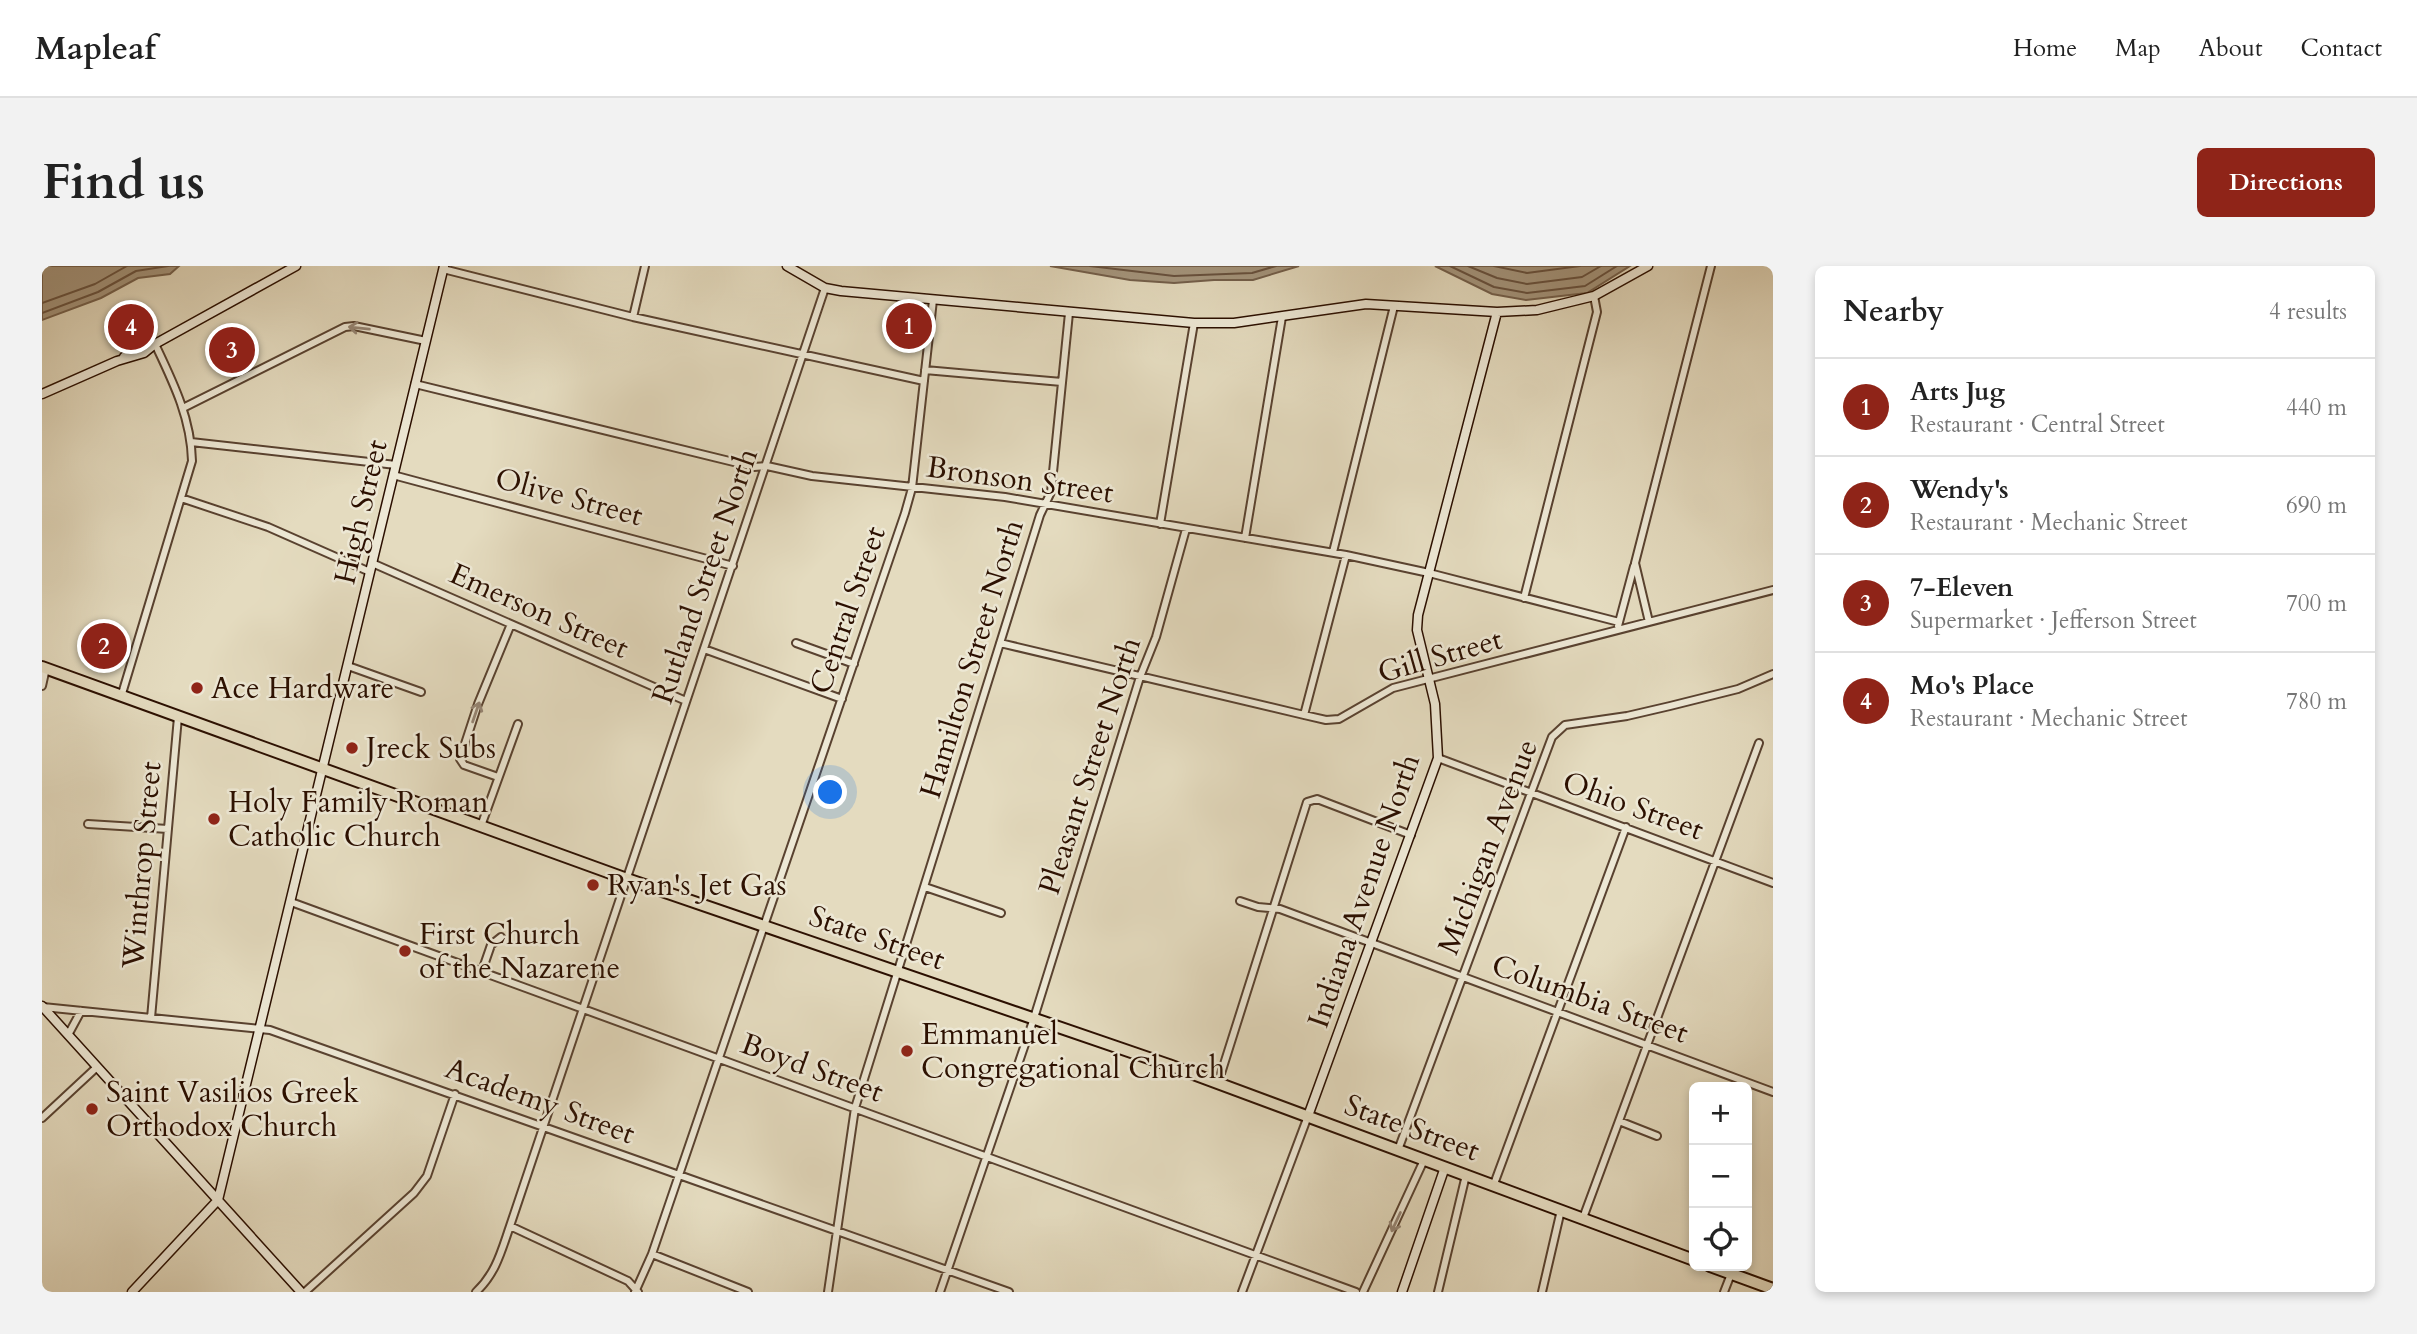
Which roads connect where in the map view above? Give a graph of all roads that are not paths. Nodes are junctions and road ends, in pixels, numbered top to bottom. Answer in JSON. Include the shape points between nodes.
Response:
{"nodes":[{"id":1,"x":296,"y":266,"type":"edge"},
{"id":2,"x":645,"y":266,"type":"edge"},
{"id":3,"x":787,"y":266,"type":"edge"},
{"id":4,"x":1648,"y":266,"type":"edge"},
{"id":5,"x":1711,"y":266,"type":"edge"},
{"id":6,"x":444,"y":268,"type":"edge"},
{"id":7,"x":825,"y":288,"type":"junction"},
{"id":8,"x":1594,"y":296,"type":"junction"},
{"id":9,"x":933,"y":300,"type":"junction"},
{"id":10,"x":1394,"y":306,"type":"junction"},
{"id":11,"x":1497,"y":312,"type":"junction"},
{"id":12,"x":1069,"y":313,"type":"junction"},
{"id":13,"x":633,"y":317,"type":"junction"},
{"id":14,"x":1282,"y":317,"type":"junction"},
{"id":15,"x":1194,"y":323,"type":"junction"},
{"id":16,"x":426,"y":341,"type":"junction"},
{"id":17,"x":155,"y":344,"type":"junction"},
{"id":18,"x":803,"y":354,"type":"junction"},
{"id":19,"x":925,"y":370,"type":"junction"},
{"id":20,"x":923,"y":381,"type":"junction"},
{"id":21,"x":1062,"y":382,"type":"junction"},
{"id":22,"x":415,"y":384,"type":"junction"},
{"id":23,"x":42,"y":394,"type":"edge"},
{"id":24,"x":183,"y":408,"type":"junction"},
{"id":25,"x":191,"y":442,"type":"junction"},
{"id":26,"x":396,"y":465,"type":"junction"},
{"id":27,"x":766,"y":467,"type":"junction"},
{"id":28,"x":393,"y":475,"type":"junction"},
{"id":29,"x":912,"y":488,"type":"junction"},
{"id":30,"x":181,"y":498,"type":"junction"},
{"id":31,"x":1047,"y":504,"type":"junction"},
{"id":32,"x":1160,"y":524,"type":"junction"},
{"id":33,"x":1186,"y":528,"type":"junction"},
{"id":34,"x":1245,"y":538,"type":"junction"},
{"id":35,"x":1333,"y":552,"type":"junction"},
{"id":36,"x":1346,"y":555,"type":"junction"},
{"id":37,"x":1635,"y":563,"type":"junction"},
{"id":38,"x":733,"y":566,"type":"junction"},
{"id":39,"x":371,"y":568,"type":"junction"},
{"id":40,"x":1429,"y":573,"type":"junction"},
{"id":41,"x":1773,"y":590,"type":"edge"},
{"id":42,"x":1524,"y":598,"type":"junction"},
{"id":43,"x":1619,"y":622,"type":"junction"},
{"id":44,"x":1649,"y":622,"type":"junction"},
{"id":45,"x":511,"y":624,"type":"junction"},
{"id":46,"x":1616,"y":631,"type":"junction"},
{"id":47,"x":796,"y":643,"type":"dead end"},
{"id":48,"x":1000,"y":643,"type":"junction"},
{"id":49,"x":704,"y":649,"type":"junction"},
{"id":50,"x":854,"y":664,"type":"junction"},
{"id":51,"x":348,"y":666,"type":"junction"},
{"id":52,"x":44,"y":668,"type":"edge"},
{"id":53,"x":1773,"y":674,"type":"edge"},
{"id":54,"x":1140,"y":677,"type":"junction"},
{"id":55,"x":1429,"y":680,"type":"junction"},
{"id":56,"x":42,"y":686,"type":"edge"},
{"id":57,"x":421,"y":692,"type":"dead end"},
{"id":58,"x":121,"y":697,"type":"junction"},
{"id":59,"x":842,"y":699,"type":"junction"},
{"id":60,"x":686,"y":701,"type":"junction"},
{"id":61,"x":1304,"y":715,"type":"junction"},
{"id":62,"x":178,"y":717,"type":"junction"},
{"id":63,"x":518,"y":724,"type":"dead end"},
{"id":64,"x":1759,"y":743,"type":"dead end"},
{"id":65,"x":1438,"y":758,"type":"junction"},
{"id":66,"x":323,"y":770,"type":"junction"},
{"id":67,"x":498,"y":778,"type":"junction"},
{"id":68,"x":1531,"y":793,"type":"junction"},
{"id":69,"x":88,"y":824,"type":"dead end"},
{"id":70,"x":481,"y":826,"type":"junction"},
{"id":71,"x":1626,"y":827,"type":"junction"},
{"id":72,"x":168,"y":829,"type":"junction"},
{"id":73,"x":1411,"y":835,"type":"junction"},
{"id":74,"x":1715,"y":861,"type":"junction"},
{"id":75,"x":627,"y":878,"type":"junction"},
{"id":76,"x":1773,"y":883,"type":"edge"},
{"id":77,"x":925,"y":887,"type":"junction"},
{"id":78,"x":1240,"y":901,"type":"dead end"},
{"id":79,"x":291,"y":902,"type":"junction"},
{"id":80,"x":1273,"y":908,"type":"junction"},
{"id":81,"x":1001,"y":914,"type":"dead end"},
{"id":82,"x":765,"y":926,"type":"junction"},
{"id":83,"x":502,"y":937,"type":"dead end"},
{"id":84,"x":1371,"y":942,"type":"junction"},
{"id":85,"x":482,"y":971,"type":"junction"},
{"id":86,"x":898,"y":971,"type":"junction"},
{"id":87,"x":1463,"y":976,"type":"junction"},
{"id":88,"x":43,"y":1007,"type":"edge"},
{"id":89,"x":584,"y":1008,"type":"junction"},
{"id":90,"x":81,"y":1011,"type":"junction"},
{"id":91,"x":1558,"y":1012,"type":"junction"},
{"id":92,"x":151,"y":1018,"type":"junction"},
{"id":93,"x":1034,"y":1018,"type":"junction"},
{"id":94,"x":261,"y":1028,"type":"junction"},
{"id":95,"x":68,"y":1035,"type":"junction"},
{"id":96,"x":1647,"y":1045,"type":"junction"},
{"id":97,"x":719,"y":1058,"type":"junction"},
{"id":98,"x":97,"y":1067,"type":"junction"},
{"id":99,"x":1218,"y":1083,"type":"junction"},
{"id":100,"x":1773,"y":1091,"type":"edge"},
{"id":101,"x":455,"y":1094,"type":"junction"},
{"id":102,"x":855,"y":1108,"type":"junction"},
{"id":103,"x":1308,"y":1116,"type":"junction"},
{"id":104,"x":42,"y":1118,"type":"edge"},
{"id":105,"x":1619,"y":1121,"type":"junction"},
{"id":106,"x":544,"y":1127,"type":"junction"},
{"id":107,"x":1657,"y":1136,"type":"dead end"},
{"id":108,"x":1398,"y":1150,"type":"junction"},
{"id":109,"x":986,"y":1156,"type":"junction"},
{"id":110,"x":1424,"y":1160,"type":"junction"},
{"id":111,"x":1445,"y":1167,"type":"junction"},
{"id":112,"x":679,"y":1175,"type":"junction"},
{"id":113,"x":1466,"y":1175,"type":"junction"},
{"id":114,"x":1494,"y":1184,"type":"junction"},
{"id":115,"x":218,"y":1200,"type":"junction"},
{"id":116,"x":1561,"y":1210,"type":"junction"},
{"id":117,"x":1583,"y":1218,"type":"junction"},
{"id":118,"x":510,"y":1226,"type":"junction"},
{"id":119,"x":838,"y":1231,"type":"junction"},
{"id":120,"x":652,"y":1254,"type":"junction"},
{"id":121,"x":1256,"y":1255,"type":"junction"},
{"id":122,"x":1689,"y":1258,"type":"edge"},
{"id":123,"x":948,"y":1270,"type":"junction"},
{"id":124,"x":1725,"y":1271,"type":"edge"},
{"id":125,"x":1731,"y":1273,"type":"junction"},
{"id":126,"x":1773,"y":1289,"type":"edge"},
{"id":127,"x":637,"y":1291,"type":"edge"},
{"id":128,"x":132,"y":1292,"type":"edge"},
{"id":129,"x":303,"y":1292,"type":"edge"},
{"id":130,"x":476,"y":1292,"type":"edge"},
{"id":131,"x":748,"y":1292,"type":"edge"},
{"id":132,"x":828,"y":1292,"type":"edge"},
{"id":133,"x":940,"y":1292,"type":"edge"},
{"id":134,"x":1009,"y":1292,"type":"edge"},
{"id":135,"x":1242,"y":1292,"type":"edge"},
{"id":136,"x":1356,"y":1292,"type":"edge"},
{"id":137,"x":1363,"y":1292,"type":"edge"},
{"id":138,"x":1402,"y":1292,"type":"edge"},
{"id":139,"x":1438,"y":1292,"type":"edge"},
{"id":140,"x":1542,"y":1292,"type":"edge"},
{"id":141,"x":1724,"y":1292,"type":"edge"}],
"edges":[{"from":1,"to":17,"type":"street"},
{"from":2,"to":13,"type":"street"},
{"from":3,"to":7,"type":"street"},
{"from":4,"to":8,"type":"street"},
{"from":5,"to":37,"type":"street"},
{"from":6,"to":13,"type":"street"},
{"from":6,"to":16,"type":"street","name":"High Street"},
{"from":7,"to":9,"type":"street"},
{"from":7,"to":18,"type":"street","name":"Rutland Street North"},
{"from":8,"to":11,"type":"street","via":[[1537,310]]},
{"from":8,"to":42,"type":"street","via":[[1597,312]]},
{"from":9,"to":12,"type":"street"},
{"from":9,"to":19,"type":"street","name":"Central Street"},
{"from":10,"to":11,"type":"street"},
{"from":10,"to":14,"type":"street","via":[[1348,306]]},
{"from":10,"to":35,"type":"street"},
{"from":11,"to":40,"type":"street","name":"Indiana Avenue North"},
{"from":12,"to":15,"type":"street"},
{"from":12,"to":21,"type":"street","name":"Hamilton Street North"},
{"from":13,"to":18,"type":"street"},
{"from":14,"to":15,"type":"street"},
{"from":14,"to":34,"type":"street"},
{"from":15,"to":32,"type":"street"},
{"from":16,"to":22,"type":"street","name":"High Street"},
{"from":16,"to":24,"type":"street","one_way":true,"via":[[345,327]]},
{"from":17,"to":23,"type":"street","via":[[141,345],[123,359]]},
{"from":17,"to":24,"type":"street"},
{"from":18,"to":20,"type":"street"},
{"from":18,"to":27,"type":"street","name":"Rutland Street North"},
{"from":19,"to":20,"type":"street","name":"Central Street"},
{"from":19,"to":21,"type":"street"},
{"from":20,"to":29,"type":"street","name":"Central Street"},
{"from":21,"to":31,"type":"street","name":"Hamilton Street North"},
{"from":22,"to":26,"type":"street","name":"High Street"},
{"from":22,"to":27,"type":"street","name":"Bronson Street"},
{"from":24,"to":25,"type":"street"},
{"from":25,"to":26,"type":"street"},
{"from":25,"to":30,"type":"street","via":[[191,466]]},
{"from":26,"to":28,"type":"street","name":"High Street"},
{"from":27,"to":29,"type":"street","name":"Bronson Street"},
{"from":27,"to":38,"type":"street","name":"Rutland Street North"},
{"from":28,"to":38,"type":"street","name":"Olive Street"},
{"from":28,"to":39,"type":"street","name":"High Street"},
{"from":29,"to":31,"type":"street","name":"Bronson Street"},
{"from":29,"to":50,"type":"street","name":"Central Street"},
{"from":30,"to":39,"type":"street","name":"Emerson Street"},
{"from":30,"to":58,"type":"street"},
{"from":31,"to":32,"type":"street","name":"Bronson Street"},
{"from":31,"to":48,"type":"street","name":"Hamilton Street North"},
{"from":32,"to":33,"type":"street","name":"Bronson Street"},
{"from":33,"to":34,"type":"street","name":"Bronson Street"},
{"from":33,"to":54,"type":"street","name":"Pleasant Street North"},
{"from":34,"to":35,"type":"street","name":"Bronson Street"},
{"from":35,"to":36,"type":"street","name":"Bronson Street"},
{"from":36,"to":40,"type":"street","name":"Bronson Street"},
{"from":36,"to":61,"type":"street"},
{"from":37,"to":43,"type":"street"},
{"from":37,"to":44,"type":"street"},
{"from":38,"to":49,"type":"street","name":"Rutland Street North"},
{"from":39,"to":45,"type":"street","name":"Emerson Street"},
{"from":39,"to":51,"type":"street","name":"High Street"},
{"from":40,"to":42,"type":"street","name":"Bronson Street"},
{"from":40,"to":55,"type":"street","name":"Indiana Avenue North","via":[[1417,630]]},
{"from":41,"to":44,"type":"street","name":"Gill Street"},
{"from":42,"to":43,"type":"street","name":"Bronson Street"},
{"from":43,"to":46,"type":"street"},
{"from":44,"to":46,"type":"street","name":"Gill Street"},
{"from":45,"to":60,"type":"street","name":"Emerson Street"},
{"from":67,"to":45,"type":"street","one_way":true,"via":[[464,765],[460,759]]},
{"from":46,"to":55,"type":"street","name":"Gill Street"},
{"from":47,"to":50,"type":"street"},
{"from":48,"to":54,"type":"street","name":"Gill Street"},
{"from":48,"to":77,"type":"street","name":"Hamilton Street North"},
{"from":49,"to":59,"type":"street"},
{"from":49,"to":60,"type":"street","name":"Rutland Street North"},
{"from":50,"to":59,"type":"street","name":"Central Street"},
{"from":51,"to":57,"type":"street"},
{"from":51,"to":66,"type":"street","name":"High Street"},
{"from":52,"to":56,"type":"street"},
{"from":52,"to":58,"type":"highway","name":"State Street"},
{"from":53,"to":68,"type":"street","name":"Michigan Avenue","via":[[1738,689],[1670,706],[1565,725],[1552,737]]},
{"from":54,"to":61,"type":"street","name":"Gill Street"},
{"from":54,"to":93,"type":"street","name":"Pleasant Street North"},
{"from":55,"to":61,"type":"street","name":"Gill Street","via":[[1393,688],[1339,719]]},
{"from":55,"to":65,"type":"street","name":"Indiana Avenue North"},
{"from":58,"to":62,"type":"highway","name":"State Street"},
{"from":59,"to":82,"type":"street","name":"Central Street"},
{"from":60,"to":75,"type":"street","name":"Rutland Street North"},
{"from":62,"to":66,"type":"highway","name":"State Street"},
{"from":62,"to":72,"type":"street","name":"Winthrop Street"},
{"from":63,"to":67,"type":"street"},
{"from":64,"to":74,"type":"street"},
{"from":65,"to":68,"type":"street","name":"Ohio Street"},
{"from":65,"to":73,"type":"street","name":"Indiana Avenue North"},
{"from":66,"to":70,"type":"highway","name":"State Street"},
{"from":66,"to":79,"type":"street","name":"High Street"},
{"from":67,"to":70,"type":"street"},
{"from":68,"to":71,"type":"street","name":"Ohio Street"},
{"from":68,"to":87,"type":"street","name":"Michigan Avenue"},
{"from":69,"to":72,"type":"street"},
{"from":70,"to":75,"type":"highway","name":"State Street"},
{"from":71,"to":74,"type":"street","name":"Ohio Street"},
{"from":71,"to":91,"type":"street"},
{"from":72,"to":92,"type":"street","name":"Winthrop Street"},
{"from":73,"to":80,"type":"street","via":[[1309,799]]},
{"from":73,"to":84,"type":"street","name":"Indiana Avenue North"},
{"from":74,"to":76,"type":"street","name":"Ohio Street"},
{"from":74,"to":96,"type":"street"},
{"from":75,"to":82,"type":"highway","name":"State Street"},
{"from":75,"to":89,"type":"street","name":"Rutland Street North"},
{"from":77,"to":81,"type":"street"},
{"from":77,"to":86,"type":"street","name":"Hamilton Street North"},
{"from":78,"to":80,"type":"street","name":"Columbia Street"},
{"from":79,"to":85,"type":"street","name":"Boyd Street"},
{"from":79,"to":94,"type":"street","name":"High Street"},
{"from":80,"to":84,"type":"street","name":"Columbia Street"},
{"from":80,"to":99,"type":"street"},
{"from":82,"to":86,"type":"highway","name":"State Street"},
{"from":82,"to":97,"type":"street","name":"Central Street"},
{"from":83,"to":85,"type":"street","via":[[491,945]]},
{"from":84,"to":87,"type":"street","name":"Columbia Street"},
{"from":84,"to":103,"type":"street","name":"Indiana Avenue North"},
{"from":85,"to":89,"type":"street","name":"Boyd Street"},
{"from":86,"to":93,"type":"highway","name":"State Street"},
{"from":86,"to":102,"type":"street","name":"Hamilton Street North"},
{"from":87,"to":91,"type":"street","name":"Columbia Street"},
{"from":87,"to":108,"type":"street","name":"Michigan Avenue"},
{"from":88,"to":90,"type":"street","name":"Academy Street"},
{"from":88,"to":95,"type":"street"},
{"from":89,"to":97,"type":"street","name":"Boyd Street"},
{"from":89,"to":106,"type":"street","name":"Rutland Street North"},
{"from":90,"to":92,"type":"street","name":"Academy Street"},
{"from":90,"to":95,"type":"street"},
{"from":91,"to":96,"type":"street","name":"Columbia Street"},
{"from":91,"to":114,"type":"street"},
{"from":92,"to":94,"type":"street","name":"Academy Street"},
{"from":93,"to":99,"type":"highway","name":"State Street"},
{"from":93,"to":109,"type":"street","name":"Pleasant Street North"},
{"from":94,"to":101,"type":"street","name":"Academy Street"},
{"from":94,"to":115,"type":"street","name":"High Street"},
{"from":95,"to":98,"type":"street"},
{"from":96,"to":100,"type":"street","name":"Columbia Street"},
{"from":96,"to":105,"type":"street"},
{"from":97,"to":102,"type":"street","name":"Boyd Street"},
{"from":97,"to":112,"type":"street","name":"Central Street"},
{"from":98,"to":104,"type":"street"},
{"from":98,"to":115,"type":"street"},
{"from":99,"to":103,"type":"highway","name":"State Street"},
{"from":101,"to":106,"type":"street","name":"Academy Street"},
{"from":101,"to":129,"type":"street","via":[[427,1176],[414,1193]]},
{"from":102,"to":109,"type":"street","name":"Boyd Street"},
{"from":102,"to":119,"type":"street","name":"Hamilton Street North"},
{"from":103,"to":108,"type":"highway","name":"State Street"},
{"from":103,"to":121,"type":"street"},
{"from":105,"to":107,"type":"street"},
{"from":105,"to":117,"type":"street"},
{"from":106,"to":112,"type":"street","name":"Academy Street"},
{"from":106,"to":118,"type":"street","name":"Rutland Street North"},
{"from":108,"to":110,"type":"highway","name":"State Street"},
{"from":109,"to":121,"type":"street","name":"Boyd Street"},
{"from":109,"to":123,"type":"street","name":"Pleasant Street North"},
{"from":110,"to":111,"type":"highway","name":"State Street"},
{"from":110,"to":137,"type":"street","one_way":true},
{"from":111,"to":113,"type":"highway","name":"State Street"},
{"from":111,"to":138,"type":"street"},
{"from":112,"to":119,"type":"street","name":"Academy Street"},
{"from":112,"to":120,"type":"street","name":"Central Street"},
{"from":113,"to":114,"type":"highway","name":"State Street"},
{"from":113,"to":139,"type":"street"},
{"from":114,"to":116,"type":"highway","name":"State Street"},
{"from":115,"to":128,"type":"street"},
{"from":115,"to":129,"type":"street"},
{"from":116,"to":117,"type":"highway","name":"State Street"},
{"from":116,"to":140,"type":"street"},
{"from":117,"to":122,"type":"highway","name":"State Street"},
{"from":118,"to":127,"type":"street","via":[[628,1281]]},
{"from":118,"to":130,"type":"street","name":"Rutland Street North","via":[[494,1271]]},
{"from":119,"to":123,"type":"street","name":"Academy Street"},
{"from":119,"to":132,"type":"street","name":"Hamilton Street North"},
{"from":120,"to":127,"type":"street","name":"Central Street"},
{"from":120,"to":131,"type":"street"},
{"from":121,"to":135,"type":"street"},
{"from":121,"to":136,"type":"street","name":"Boyd Street"},
{"from":123,"to":133,"type":"street","name":"Pleasant Street North"},
{"from":123,"to":134,"type":"street","name":"Academy Street"},
{"from":124,"to":125,"type":"highway"},
{"from":125,"to":126,"type":"highway"},
{"from":125,"to":141,"type":"street"}]}
